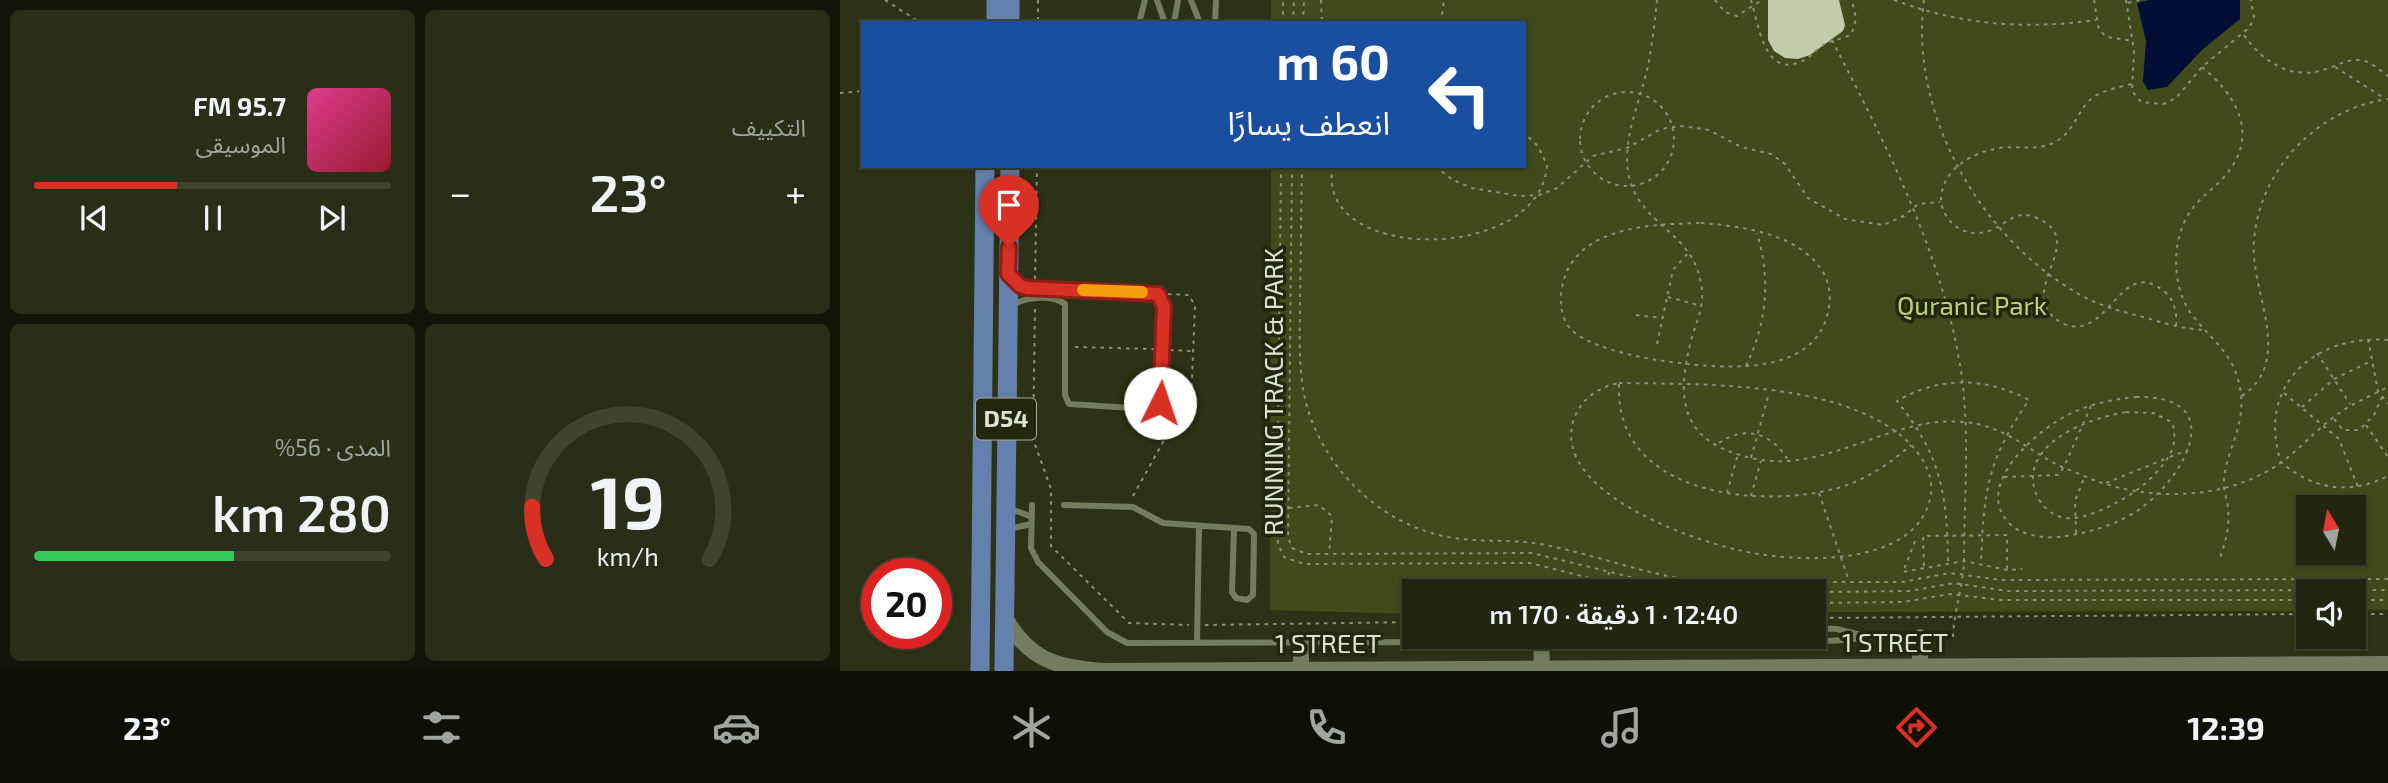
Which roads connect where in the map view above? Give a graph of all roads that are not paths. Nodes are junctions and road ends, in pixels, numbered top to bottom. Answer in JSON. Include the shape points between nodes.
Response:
{"nodes":[{"id":1,"x":986,"y":0,"type":"edge"},
{"id":2,"x":996,"y":0,"type":"edge"},
{"id":3,"x":1010,"y":0,"type":"edge"},
{"id":4,"x":1145,"y":0,"type":"edge"},
{"id":5,"x":1157,"y":0,"type":"edge"},
{"id":6,"x":1178,"y":0,"type":"edge"},
{"id":7,"x":1191,"y":0,"type":"edge"},
{"id":8,"x":1216,"y":0,"type":"edge"},
{"id":9,"x":986,"y":21,"type":"edge"},
{"id":10,"x":996,"y":21,"type":"edge"},
{"id":11,"x":1010,"y":21,"type":"edge"},
{"id":12,"x":1140,"y":21,"type":"edge"},
{"id":13,"x":1164,"y":21,"type":"edge"},
{"id":14,"x":1174,"y":21,"type":"edge"},
{"id":15,"x":1200,"y":21,"type":"edge"},
{"id":16,"x":1215,"y":21,"type":"edge"},
{"id":17,"x":985,"y":168,"type":"edge"},
{"id":18,"x":998,"y":168,"type":"edge"},
{"id":19,"x":1010,"y":168,"type":"edge"},
{"id":20,"x":1008,"y":274,"type":"junction"},
{"id":21,"x":1007,"y":312,"type":"junction"},
{"id":22,"x":1006,"y":346,"type":"junction"},
{"id":23,"x":1005,"y":505,"type":"junction"},
{"id":24,"x":1032,"y":505,"type":"dead end"},
{"id":25,"x":1064,"y":505,"type":"dead end"},
{"id":26,"x":1032,"y":520,"type":"junction"},
{"id":27,"x":1199,"y":527,"type":"junction"},
{"id":28,"x":1234,"y":528,"type":"junction"},
{"id":29,"x":1005,"y":533,"type":"junction"},
{"id":30,"x":1003,"y":616,"type":"junction"},
{"id":31,"x":1826,"y":629,"type":"edge"},
{"id":32,"x":1920,"y":637,"type":"dead end"},
{"id":33,"x":1826,"y":641,"type":"edge"},
{"id":34,"x":1402,"y":642,"type":"edge"},
{"id":35,"x":1198,"y":643,"type":"junction"},
{"id":36,"x":1301,"y":643,"type":"junction"},
{"id":37,"x":1541,"y":649,"type":"edge"},
{"id":38,"x":2388,"y":664,"type":"edge"},
{"id":39,"x":1920,"y":667,"type":"junction"},
{"id":40,"x":1542,"y":668,"type":"junction"},
{"id":41,"x":1301,"y":669,"type":"junction"},
{"id":42,"x":980,"y":671,"type":"edge"},
{"id":43,"x":1004,"y":671,"type":"edge"},
{"id":44,"x":1104,"y":671,"type":"edge"}],
"edges":[{"from":1,"to":9,"type":"main road"},
{"from":2,"to":10,"type":"main road"},
{"from":3,"to":11,"type":"main road"},
{"from":4,"to":12,"type":"lane"},
{"from":5,"to":13,"type":"lane"},
{"from":6,"to":14,"type":"lane"},
{"from":7,"to":15,"type":"lane"},
{"from":8,"to":16,"type":"lane"},
{"from":15,"to":16,"type":"lane"},
{"from":17,"to":42,"type":"main road","number":"D54"},
{"from":18,"to":22,"type":"main road","via":[[997,307]]},
{"from":19,"to":20,"type":"main road","number":"D54"},
{"from":20,"to":21,"type":"main road","number":"D54"},
{"from":20,"to":21,"type":"lane","via":[[1020,286],[1035,289],[1158,294],[1163,302],[1162,399],[1157,407],[1147,409],[1069,404],[1065,304],[1058,299],[1035,298],[1019,301]]},
{"from":21,"to":22,"type":"main road","number":"D54"},
{"from":22,"to":23,"type":"main road","number":"D54"},
{"from":23,"to":26,"type":"lane"},
{"from":23,"to":29,"type":"main road","number":"D54"},
{"from":24,"to":26,"type":"lane"},
{"from":25,"to":27,"type":"lane","via":[[1127,506],[1158,522]]},
{"from":26,"to":29,"type":"lane"},
{"from":26,"to":35,"type":"lane","via":[[1031,548],[1038,562],[1113,637],[1127,643]]},
{"from":27,"to":28,"type":"lane"},
{"from":27,"to":35,"type":"lane"},
{"from":28,"to":28,"type":"lane","via":[[1232,592],[1247,600],[1253,595],[1254,534],[1250,529]]},
{"from":29,"to":30,"type":"main road","number":"D54"},
{"from":30,"to":43,"type":"main road","number":"D54"},
{"from":30,"to":44,"type":"street","name":"1 STREET","via":[[1020,641],[1044,660]]},
{"from":31,"to":33,"type":"lane","via":[[1870,637]]},
{"from":32,"to":39,"type":"street"},
{"from":34,"to":36,"type":"lane"},
{"from":35,"to":36,"type":"lane"},
{"from":36,"to":41,"type":"street"},
{"from":37,"to":40,"type":"street"},
{"from":38,"to":39,"type":"street","name":"1 STREET"},
{"from":39,"to":40,"type":"street","name":"1 STREET"},
{"from":40,"to":41,"type":"street","name":"1 STREET"},
{"from":41,"to":44,"type":"street","name":"1 STREET"}]}
